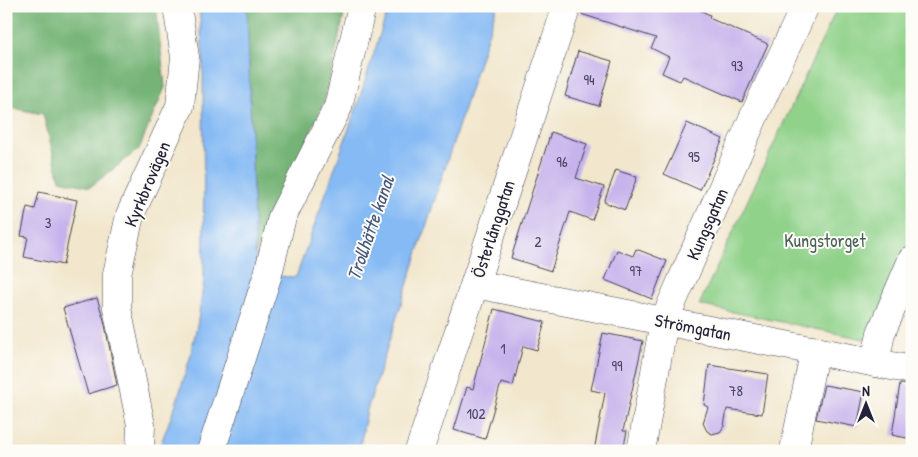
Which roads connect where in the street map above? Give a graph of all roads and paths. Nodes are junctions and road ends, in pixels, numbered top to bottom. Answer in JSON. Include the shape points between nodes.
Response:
{"nodes":[{"id":1,"x":177,"y":6,"type":"edge"},
{"id":2,"x":362,"y":6,"type":"edge"},
{"id":3,"x":567,"y":6,"type":"edge"},
{"id":4,"x":805,"y":6,"type":"edge"},
{"id":5,"x":912,"y":260,"type":"edge"},
{"id":6,"x":475,"y":284,"type":"junction"},
{"id":7,"x":906,"y":290,"type":"edge"},
{"id":8,"x":664,"y":321,"type":"junction"},
{"id":9,"x":815,"y":350,"type":"junction"},
{"id":10,"x":875,"y":363,"type":"junction"},
{"id":11,"x":912,"y":370,"type":"edge"},
{"id":12,"x":795,"y":445,"type":"dead end"},
{"id":13,"x":140,"y":451,"type":"edge"},
{"id":14,"x":211,"y":451,"type":"edge"},
{"id":15,"x":419,"y":451,"type":"edge"},
{"id":16,"x":640,"y":451,"type":"edge"}],
"edges":[{"from":1,"to":13,"type":"street","name":"Kyrkbrovägen","via":[[185,57],[180,106],[130,215],[117,274],[117,308],[141,425]]},
{"from":2,"to":14,"type":"street","via":[[338,107],[282,218],[268,274]]},
{"from":3,"to":6,"type":"street","name":"Österlånggatan"},
{"from":4,"to":8,"type":"street","name":"Kungsgatan"},
{"from":5,"to":7,"type":"street"},
{"from":6,"to":8,"type":"street","name":"Strömgatan"},
{"from":6,"to":15,"type":"street","name":"Österlånggatan"},
{"from":7,"to":10,"type":"street","via":[[881,333]]},
{"from":8,"to":9,"type":"street","name":"Strömgatan"},
{"from":8,"to":16,"type":"street","name":"Kungsgatan"},
{"from":9,"to":10,"type":"street","name":"Strömgatan"},
{"from":9,"to":12,"type":"street"},
{"from":10,"to":11,"type":"street","name":"Strömgatan"}]}
